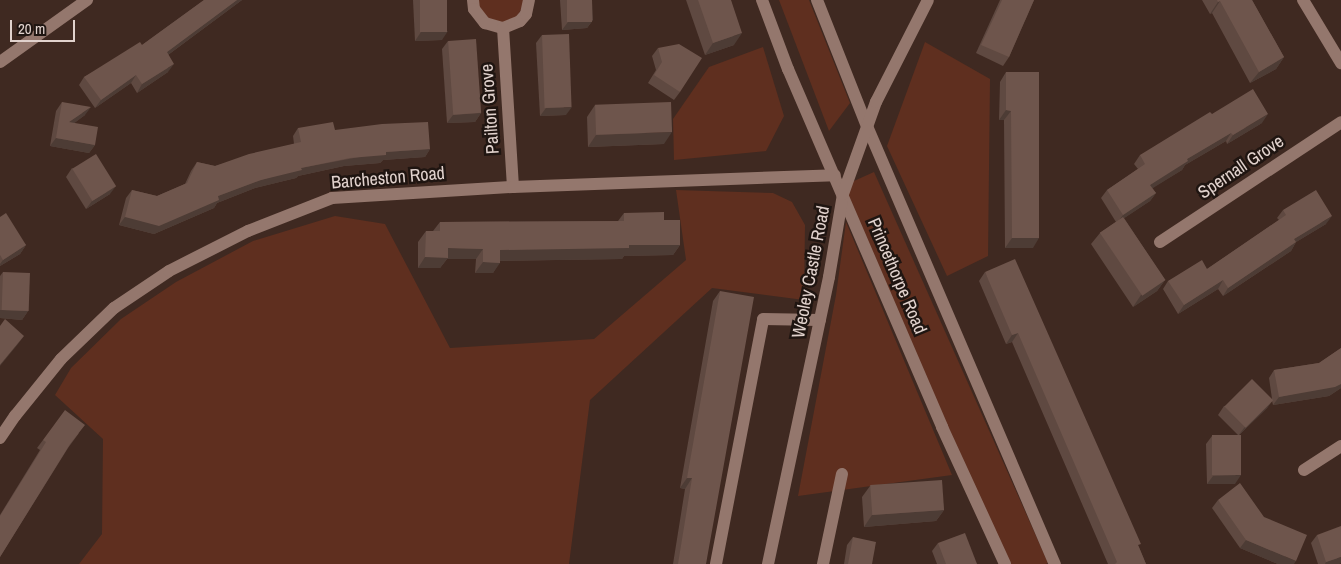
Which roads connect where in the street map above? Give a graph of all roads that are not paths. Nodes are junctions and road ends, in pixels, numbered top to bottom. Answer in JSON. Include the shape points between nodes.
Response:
{"nodes":[{"id":1,"x":87,"y":0,"type":"edge"},
{"id":2,"x":473,"y":0,"type":"edge"},
{"id":3,"x":529,"y":0,"type":"edge"},
{"id":4,"x":762,"y":0,"type":"edge"},
{"id":5,"x":817,"y":0,"type":"edge"},
{"id":6,"x":928,"y":0,"type":"edge"},
{"id":7,"x":1303,"y":0,"type":"edge"},
{"id":8,"x":503,"y":28,"type":"junction"},
{"id":9,"x":0,"y":62,"type":"edge"},
{"id":10,"x":1341,"y":62,"type":"edge"},
{"id":11,"x":1341,"y":122,"type":"edge"},
{"id":12,"x":867,"y":126,"type":"junction"},
{"id":13,"x":835,"y":175,"type":"junction"},
{"id":14,"x":513,"y":187,"type":"junction"},
{"id":15,"x":843,"y":194,"type":"junction"},
{"id":16,"x":1160,"y":242,"type":"dead end"},
{"id":17,"x":820,"y":320,"type":"junction"},
{"id":18,"x":0,"y":438,"type":"edge"},
{"id":19,"x":1341,"y":446,"type":"edge"},
{"id":20,"x":1304,"y":470,"type":"dead end"},
{"id":21,"x":842,"y":474,"type":"dead end"},
{"id":22,"x":716,"y":564,"type":"edge"},
{"id":23,"x":768,"y":564,"type":"edge"},
{"id":24,"x":824,"y":564,"type":"edge"},
{"id":25,"x":1005,"y":564,"type":"edge"},
{"id":26,"x":1055,"y":564,"type":"edge"}],
"edges":[{"from":1,"to":9,"type":"street"},
{"from":2,"to":8,"type":"street","via":[[479,17],[485,23]]},
{"from":3,"to":8,"type":"street","via":[[526,14],[520,21]]},
{"from":4,"to":13,"type":"street","name":"Princethorpe Road","via":[[788,69]]},
{"from":5,"to":12,"type":"street","name":"Princethorpe Road"},
{"from":6,"to":12,"type":"street","name":"Weoley Castle Road"},
{"from":7,"to":10,"type":"street"},
{"from":8,"to":14,"type":"street","name":"Pailton Grove"},
{"from":11,"to":16,"type":"street","name":"Spernall Grove"},
{"from":12,"to":15,"type":"street","name":"Weoley Castle Road"},
{"from":12,"to":26,"type":"street","name":"Princethorpe Road"},
{"from":13,"to":14,"type":"street","name":"Barcheston Road"},
{"from":13,"to":15,"type":"street","name":"Princethorpe Road"},
{"from":14,"to":18,"type":"street","name":"Barcheston Road","via":[[332,198],[248,231],[169,271],[114,308],[61,359]]},
{"from":15,"to":17,"type":"street","name":"Weoley Castle Road"},
{"from":15,"to":25,"type":"street","name":"Princethorpe Road","via":[[942,427]]},
{"from":17,"to":22,"type":"street","via":[[763,319]]},
{"from":17,"to":23,"type":"street","name":"Weoley Castle Road"},
{"from":19,"to":20,"type":"street"},
{"from":21,"to":24,"type":"street"}]}
